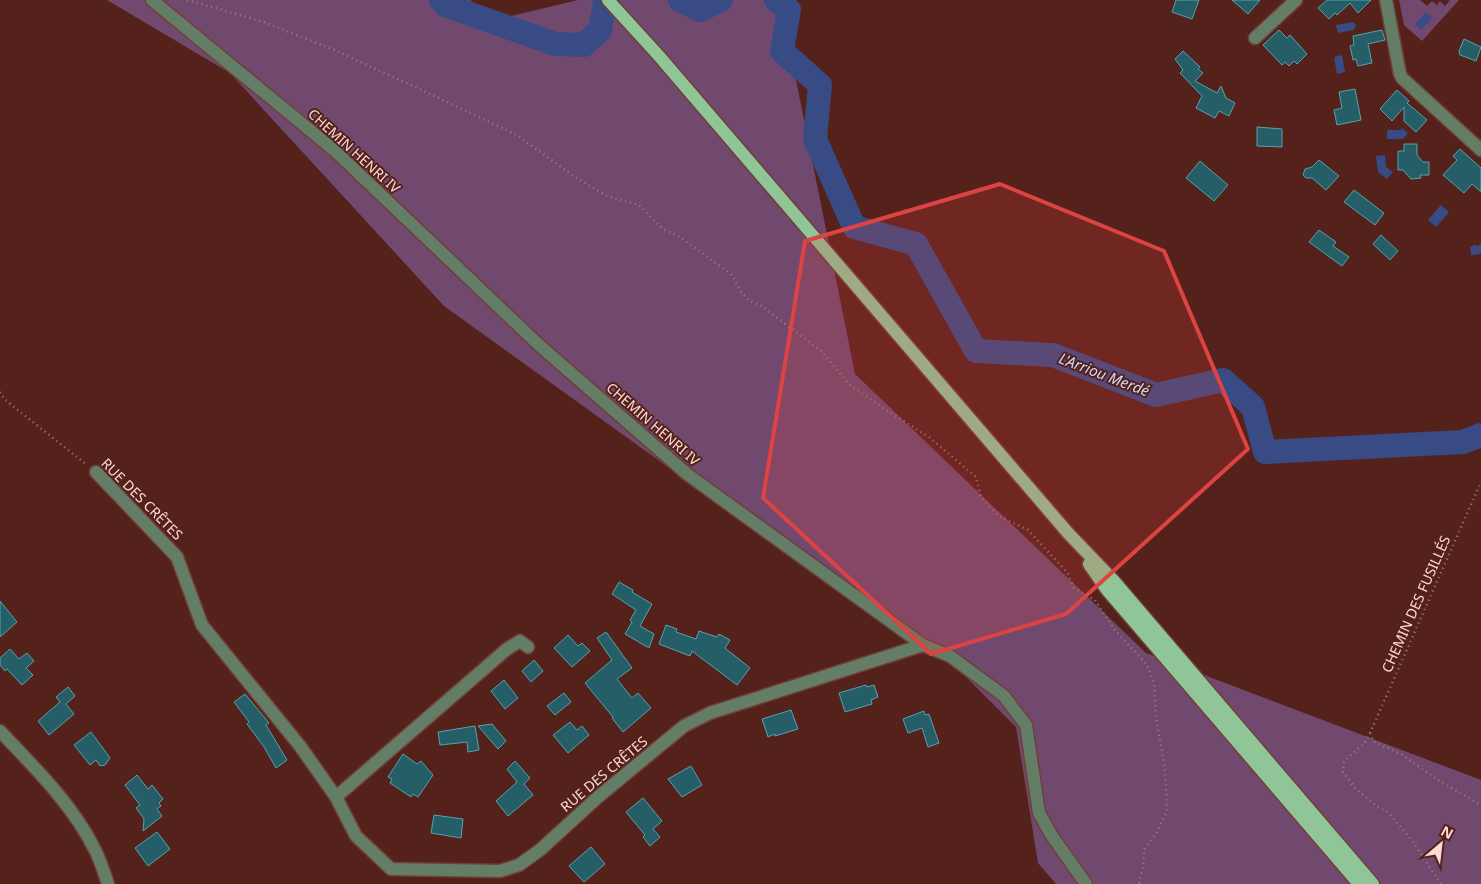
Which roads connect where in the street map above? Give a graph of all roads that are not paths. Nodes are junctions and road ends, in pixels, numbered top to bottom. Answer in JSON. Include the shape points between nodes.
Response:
{"nodes":[{"id":1,"x":152,"y":0,"type":"edge"},
{"id":2,"x":608,"y":0,"type":"edge"},
{"id":3,"x":1296,"y":0,"type":"edge"},
{"id":4,"x":1386,"y":0,"type":"edge"},
{"id":5,"x":1255,"y":38,"type":"dead end"},
{"id":6,"x":1481,"y":150,"type":"edge"},
{"id":7,"x":96,"y":472,"type":"road end"},
{"id":8,"x":1068,"y":533,"type":"junction"},
{"id":9,"x":528,"y":646,"type":"dead end"},
{"id":10,"x":923,"y":646,"type":"junction"},
{"id":11,"x":0,"y":731,"type":"edge"},
{"id":12,"x":336,"y":797,"type":"junction"},
{"id":13,"x":108,"y":884,"type":"edge"},
{"id":14,"x":1086,"y":884,"type":"edge"},
{"id":15,"x":1359,"y":884,"type":"edge"},
{"id":16,"x":1373,"y":884,"type":"edge"}],
"edges":[{"from":1,"to":10,"type":"street","name":"CHEMIN HENRI IV","via":[[334,150],[539,345],[687,474]]},
{"from":2,"to":8,"type":"main road"},
{"from":3,"to":5,"type":"street"},
{"from":4,"to":6,"type":"street","via":[[1402,78]]},
{"from":7,"to":12,"type":"street","name":"RUE DES CRÊTES","via":[[177,557],[202,625],[300,746]]},
{"from":8,"to":15,"type":"main road","via":[[1107,590]]},
{"from":8,"to":16,"type":"main road","via":[[1114,581]]},
{"from":9,"to":12,"type":"street","via":[[520,640],[506,649]]},
{"from":10,"to":12,"type":"street","name":"RUE DES CRÊTES","via":[[710,713],[684,726],[540,850],[519,865],[500,871],[391,869],[356,836]]},
{"from":10,"to":14,"type":"street","name":"CHEMIN HENRI IV","via":[[950,656],[1004,696],[1026,724],[1039,813]]},
{"from":11,"to":13,"type":"street","via":[[40,772],[76,818],[95,848]]}]}
